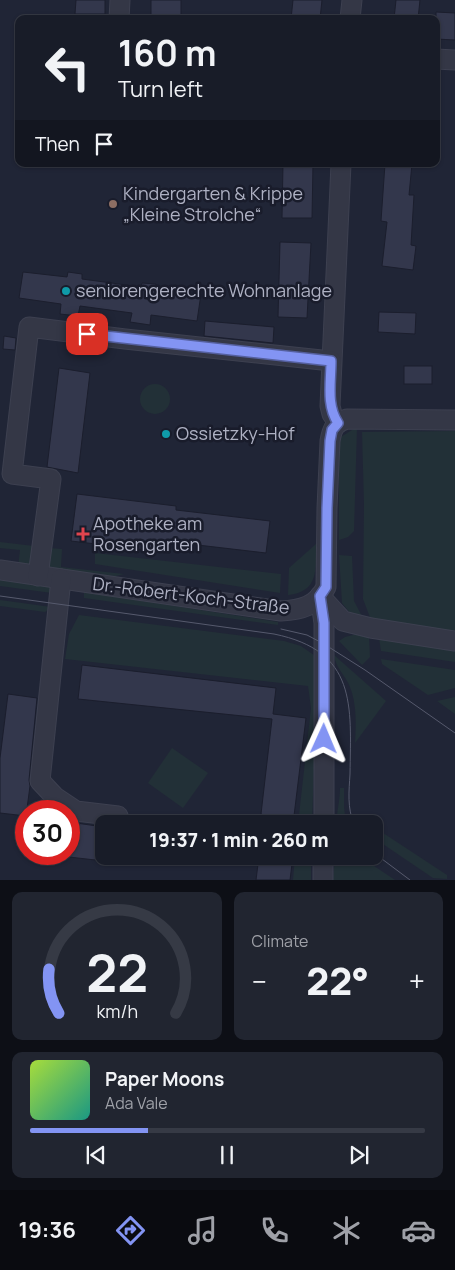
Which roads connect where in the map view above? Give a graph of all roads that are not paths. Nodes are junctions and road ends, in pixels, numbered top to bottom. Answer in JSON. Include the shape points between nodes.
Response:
{"nodes":[{"id":1,"x":120,"y":0,"type":"edge"},
{"id":2,"x":352,"y":0,"type":"edge"},
{"id":3,"x":119,"y":15,"type":"edge"},
{"id":4,"x":350,"y":15,"type":"edge"},
{"id":5,"x":440,"y":59,"type":"edge"},
{"id":6,"x":455,"y":60,"type":"edge"},
{"id":7,"x":341,"y":167,"type":"edge"},
{"id":8,"x":331,"y":361,"type":"junction"},
{"id":9,"x":455,"y":420,"type":"edge"},
{"id":10,"x":338,"y":423,"type":"junction"},
{"id":11,"x":0,"y":570,"type":"edge"},
{"id":12,"x":38,"y":576,"type":"junction"},
{"id":13,"x":61,"y":579,"type":"junction"},
{"id":14,"x":320,"y":596,"type":"junction"},
{"id":15,"x":455,"y":641,"type":"edge"},
{"id":16,"x":110,"y":815,"type":"edge"},
{"id":17,"x":324,"y":815,"type":"edge"},
{"id":18,"x":323,"y":865,"type":"edge"},
{"id":19,"x":323,"y":880,"type":"edge"}],
"edges":[{"from":1,"to":3,"type":"street"},
{"from":2,"to":4,"type":"street"},
{"from":5,"to":6,"type":"street"},
{"from":7,"to":8,"type":"street"},
{"from":8,"to":10,"type":"street","via":[[330,406]]},
{"from":8,"to":12,"type":"street","via":[[29,327],[12,474],[52,479]]},
{"from":9,"to":10,"type":"street","via":[[347,419]]},
{"from":10,"to":14,"type":"street","via":[[332,430],[330,441],[326,587]]},
{"from":11,"to":12,"type":"street","name":"Dr.-Robert-Koch-Straße"},
{"from":12,"to":13,"type":"street","name":"Dr.-Robert-Koch-Straße"},
{"from":13,"to":14,"type":"street","name":"Dr.-Robert-Koch-Straße","via":[[281,611],[303,609]]},
{"from":13,"to":16,"type":"street","via":[[40,781],[55,797],[76,811]]},
{"from":14,"to":15,"type":"street","via":[[343,621]]},
{"from":14,"to":17,"type":"street","via":[[324,623]]},
{"from":18,"to":19,"type":"street"}]}
